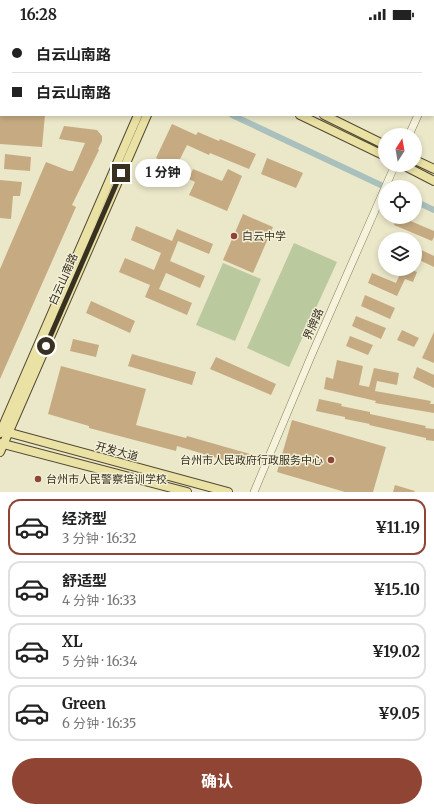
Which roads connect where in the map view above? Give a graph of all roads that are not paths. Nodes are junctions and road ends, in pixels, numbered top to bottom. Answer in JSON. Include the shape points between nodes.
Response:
{"nodes":[{"id":1,"x":138,"y":116,"type":"edge"},
{"id":2,"x":147,"y":116,"type":"edge"},
{"id":3,"x":302,"y":116,"type":"edge"},
{"id":4,"x":326,"y":116,"type":"edge"},
{"id":5,"x":418,"y":116,"type":"edge"},
{"id":6,"x":412,"y":128,"type":"edge"},
{"id":7,"x":378,"y":142,"type":"edge"},
{"id":8,"x":378,"y":153,"type":"edge"},
{"id":9,"x":422,"y":163,"type":"edge"},
{"id":10,"x":434,"y":169,"type":"edge"},
{"id":11,"x":392,"y":172,"type":"edge"},
{"id":12,"x":417,"y":172,"type":"edge"},
{"id":13,"x":434,"y":180,"type":"edge"},
{"id":14,"x":2,"y":432,"type":"edge"},
{"id":15,"x":2,"y":443,"type":"edge"},
{"id":16,"x":0,"y":452,"type":"edge"},
{"id":17,"x":187,"y":492,"type":"edge"},
{"id":18,"x":228,"y":492,"type":"edge"},
{"id":19,"x":254,"y":492,"type":"edge"}],
"edges":[{"from":1,"to":14,"type":"main road","name":"白云山南路"},
{"from":2,"to":14,"type":"main road","name":"白云山南路"},
{"from":3,"to":8,"type":"main road"},
{"from":4,"to":7,"type":"main road"},
{"from":5,"to":6,"type":"street"},
{"from":9,"to":10,"type":"main road"},
{"from":11,"to":19,"type":"street","name":"界牌路"},
{"from":12,"to":13,"type":"main road"},
{"from":14,"to":15,"type":"main road","name":"白云山南路"},
{"from":14,"to":18,"type":"main road","name":"开发大道"},
{"from":15,"to":16,"type":"main road","name":"白云山南路"},
{"from":15,"to":17,"type":"main road","name":"开发大道"}]}
